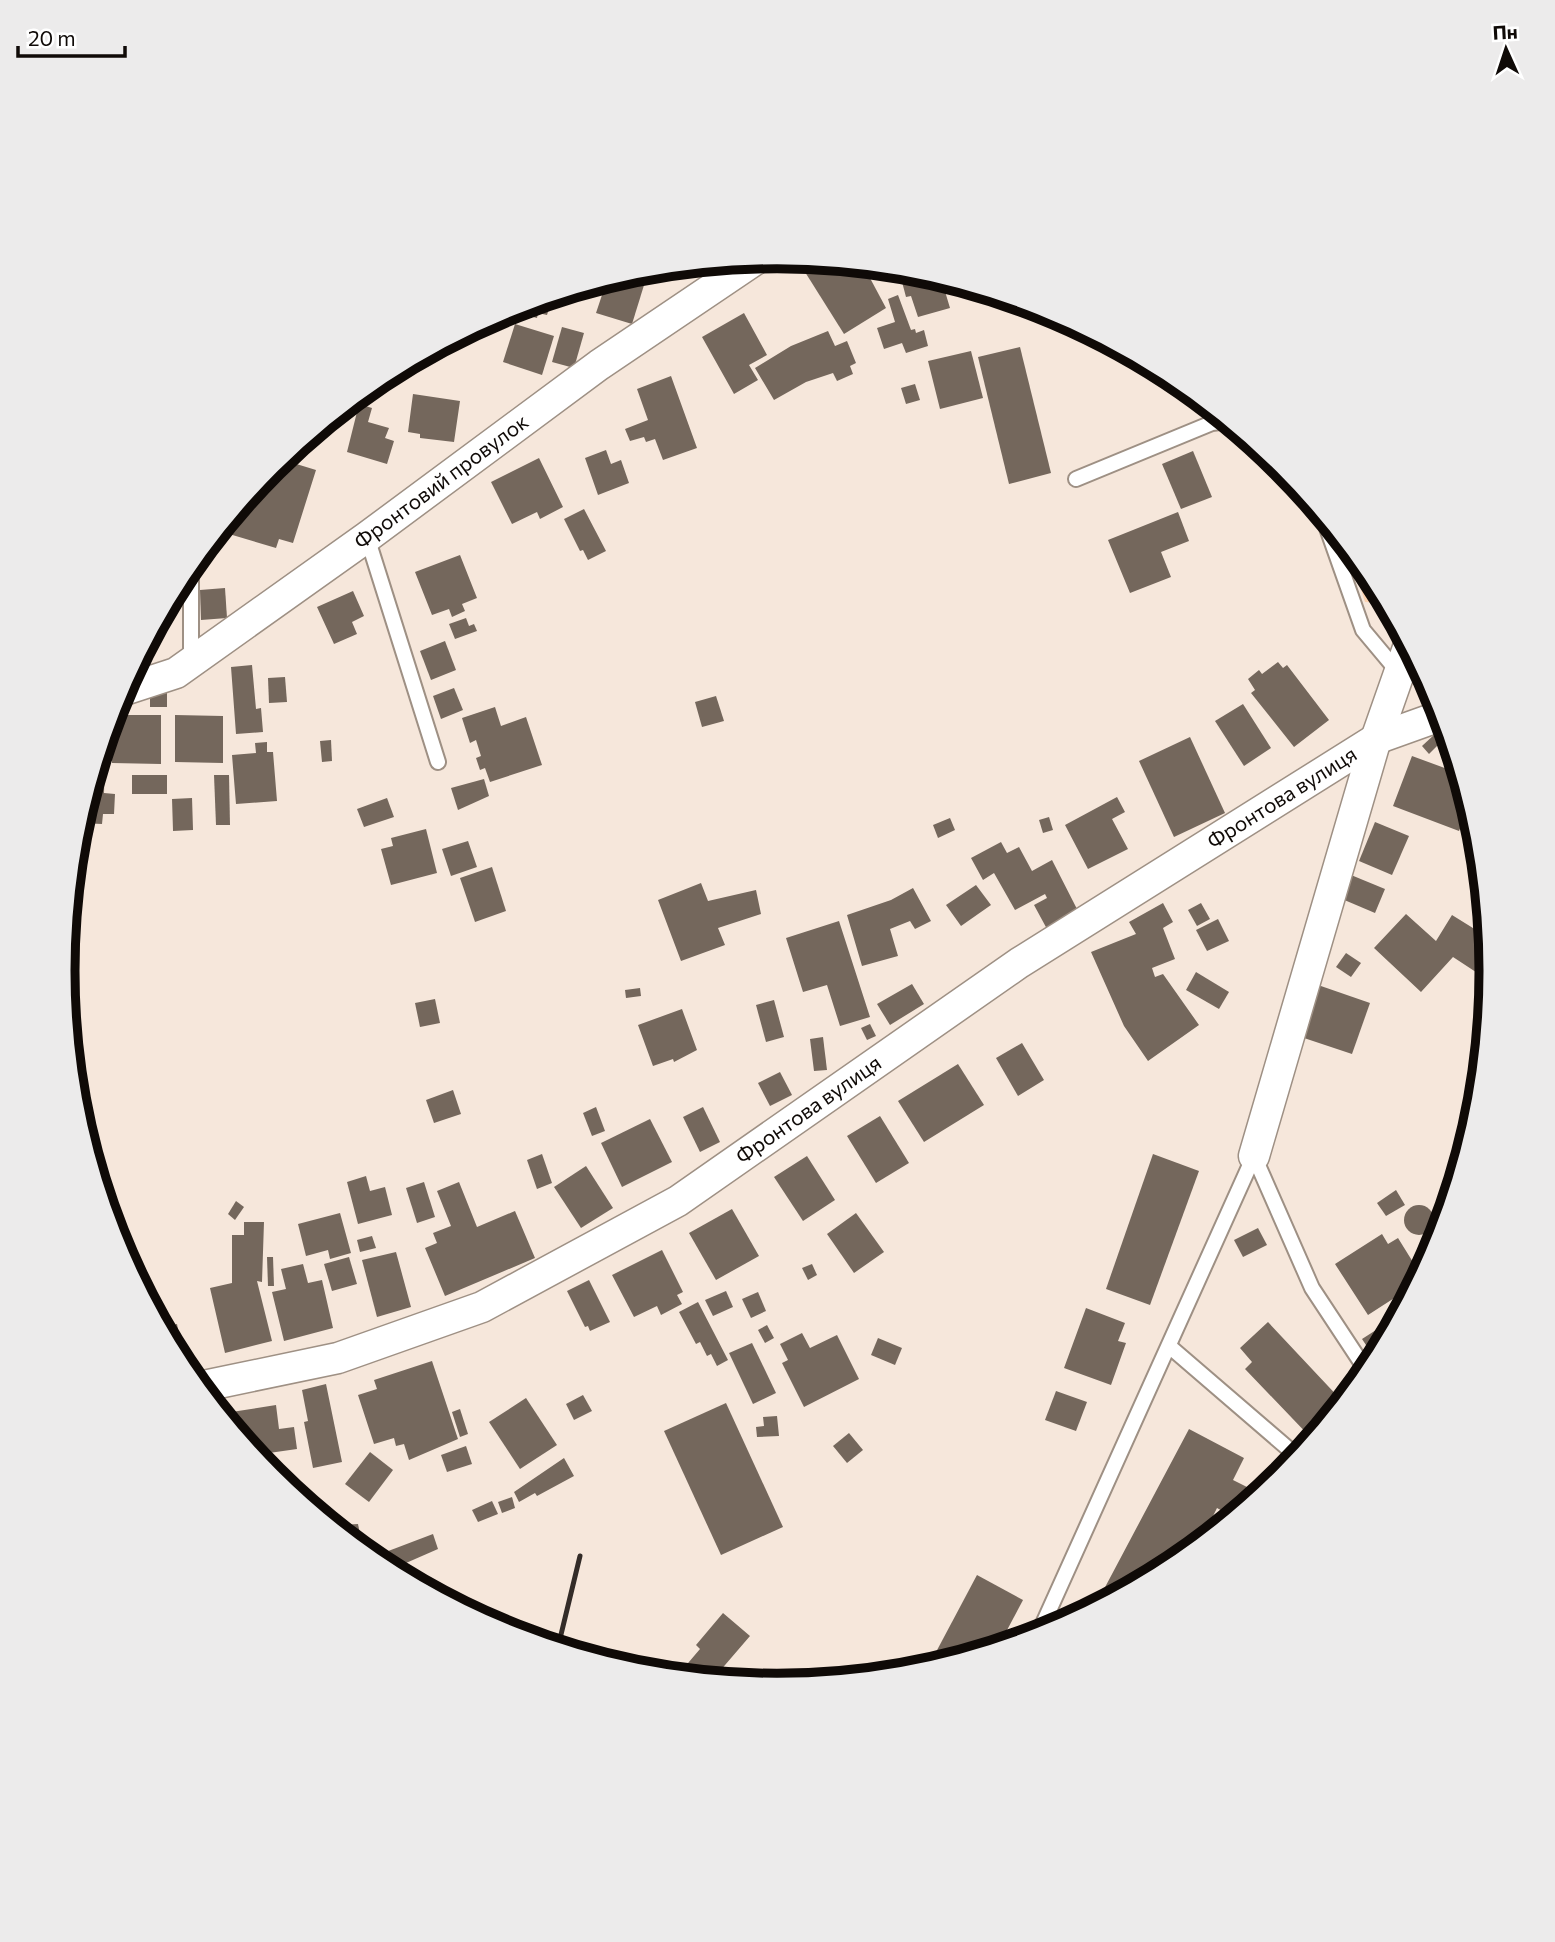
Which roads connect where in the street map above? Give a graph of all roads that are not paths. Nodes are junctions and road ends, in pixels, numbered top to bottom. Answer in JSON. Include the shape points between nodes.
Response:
{"nodes":[{"id":1,"x":740,"y":270,"type":"edge"},
{"id":2,"x":1216,"y":423,"type":"edge"},
{"id":3,"x":1076,"y":480,"type":"dead end"},
{"id":4,"x":367,"y":537,"type":"junction"},
{"id":5,"x":1330,"y":538,"type":"edge"},
{"id":6,"x":191,"y":586,"type":"edge"},
{"id":7,"x":1405,"y":657,"type":"edge"},
{"id":8,"x":191,"y":662,"type":"junction"},
{"id":9,"x":1400,"y":674,"type":"junction"},
{"id":10,"x":136,"y":686,"type":"edge"},
{"id":11,"x":1432,"y":719,"type":"edge"},
{"id":12,"x":1376,"y":739,"type":"junction"},
{"id":13,"x":438,"y":762,"type":"dead end"},
{"id":14,"x":1254,"y":1156,"type":"junction"},
{"id":15,"x":1168,"y":1346,"type":"junction"},
{"id":16,"x":1360,"y":1362,"type":"edge"},
{"id":17,"x":210,"y":1385,"type":"edge"},
{"id":18,"x":1290,"y":1451,"type":"edge"},
{"id":19,"x":1044,"y":1621,"type":"edge"}],
"edges":[{"from":1,"to":4,"type":"street","name":"Фронтовий провулок","via":[[599,365]]},
{"from":2,"to":3,"type":"lane"},
{"from":4,"to":8,"type":"street","name":"Фронтовий провулок"},
{"from":4,"to":13,"type":"lane"},
{"from":5,"to":9,"type":"lane","via":[[1363,630]]},
{"from":6,"to":8,"type":"lane"},
{"from":7,"to":9,"type":"street"},
{"from":8,"to":10,"type":"street","name":"Фронтовий провулок","via":[[176,673]]},
{"from":9,"to":12,"type":"street"},
{"from":11,"to":12,"type":"street","name":"Фронтова вулиця"},
{"from":12,"to":14,"type":"street","name":"Фронтова вулиця"},
{"from":12,"to":17,"type":"street","name":"Фронтова вулиця","via":[[1018,963],[678,1201],[482,1307],[338,1358]]},
{"from":14,"to":15,"type":"lane"},
{"from":14,"to":16,"type":"lane","via":[[1312,1288]]},
{"from":15,"to":18,"type":"lane"},
{"from":15,"to":19,"type":"lane"}]}
